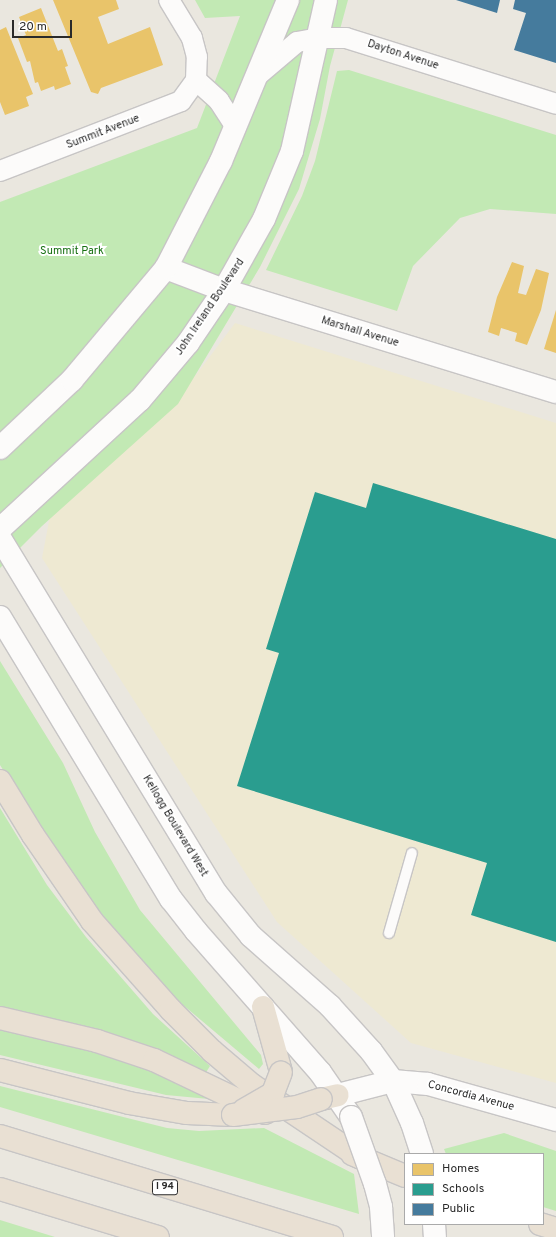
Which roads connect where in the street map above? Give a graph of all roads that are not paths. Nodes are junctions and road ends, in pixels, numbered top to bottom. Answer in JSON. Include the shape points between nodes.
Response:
{"nodes":[{"id":1,"x":169,"y":0,"type":"edge"},
{"id":2,"x":288,"y":0,"type":"edge"},
{"id":3,"x":326,"y":0,"type":"edge"},
{"id":4,"x":319,"y":38,"type":"junction"},
{"id":5,"x":258,"y":75,"type":"junction"},
{"id":6,"x":196,"y":80,"type":"junction"},
{"id":7,"x":556,"y":104,"type":"edge"},
{"id":8,"x":236,"y":127,"type":"junction"},
{"id":9,"x":0,"y":171,"type":"edge"},
{"id":10,"x":166,"y":268,"type":"junction"},
{"id":11,"x":224,"y":290,"type":"junction"},
{"id":12,"x":556,"y":392,"type":"edge"},
{"id":13,"x":0,"y":448,"type":"edge"},
{"id":14,"x":0,"y":529,"type":"edge"},
{"id":15,"x":0,"y":538,"type":"edge"},
{"id":16,"x":0,"y":617,"type":"edge"},
{"id":17,"x":0,"y":780,"type":"edge"},
{"id":18,"x":412,"y":853,"type":"dead end"},
{"id":19,"x":388,"y":933,"type":"dead end"},
{"id":20,"x":263,"y":1007,"type":"junction"},
{"id":21,"x":0,"y":1018,"type":"edge"},
{"id":22,"x":0,"y":1070,"type":"edge"},
{"id":23,"x":393,"y":1081,"type":"junction"},
{"id":24,"x":329,"y":1097,"type":"junction"},
{"id":25,"x":233,"y":1115,"type":"junction"},
{"id":26,"x":556,"y":1120,"type":"edge"},
{"id":27,"x":0,"y":1136,"type":"edge"},
{"id":28,"x":422,"y":1153,"type":"edge"},
{"id":29,"x":359,"y":1157,"type":"junction"},
{"id":30,"x":404,"y":1176,"type":"edge"},
{"id":31,"x":0,"y":1189,"type":"edge"},
{"id":32,"x":434,"y":1225,"type":"edge"},
{"id":33,"x":543,"y":1225,"type":"edge"},
{"id":34,"x":556,"y":1229,"type":"edge"},
{"id":35,"x":158,"y":1237,"type":"edge"},
{"id":36,"x":332,"y":1237,"type":"edge"},
{"id":37,"x":383,"y":1237,"type":"edge"},
{"id":38,"x":435,"y":1237,"type":"edge"}],
"edges":[{"from":1,"to":6,"type":"street","via":[[192,38],[197,57]]},
{"from":2,"to":5,"type":"main road"},
{"from":3,"to":4,"type":"main road","name":"John Ireland Boulevard"},
{"from":4,"to":5,"type":"street","name":"Dayton Avenue","via":[[297,42]]},
{"from":4,"to":7,"type":"street","name":"Dayton Avenue","via":[[346,38],[363,42]]},
{"from":4,"to":11,"type":"main road","name":"John Ireland Boulevard","via":[[292,151],[264,219]]},
{"from":5,"to":8,"type":"main road"},
{"from":6,"to":8,"type":"street","via":[[219,101]]},
{"from":6,"to":9,"type":"street","name":"Summit Avenue","via":[[189,92],[171,106]]},
{"from":8,"to":10,"type":"main road","via":[[202,201]]},
{"from":10,"to":11,"type":"main road","name":"Marshall Avenue"},
{"from":10,"to":13,"type":"main road","via":[[72,380]]},
{"from":11,"to":12,"type":"main road","name":"Marshall Avenue"},
{"from":11,"to":14,"type":"main road","name":"John Ireland Boulevard","via":[[188,343],[140,400]]},
{"from":15,"to":23,"type":"main road","name":"Kellogg Boulevard West","via":[[232,916],[270,956],[335,1012],[371,1051]]},
{"from":16,"to":20,"type":"main road","via":[[171,899]]},
{"from":17,"to":29,"type":"highway","via":[[33,835],[92,921],[170,1010],[252,1085]]},
{"from":18,"to":19,"type":"lane"},
{"from":20,"to":24,"type":"main road"},
{"from":20,"to":25,"type":"highway","bridge":true,"via":[[281,1072],[273,1093]]},
{"from":21,"to":29,"type":"highway","via":[[97,1041],[154,1060]]},
{"from":22,"to":25,"type":"highway","via":[[122,1102],[164,1110]]},
{"from":23,"to":24,"type":"main road","name":"Concordia Avenue"},
{"from":23,"to":26,"type":"main road","name":"Concordia Avenue","via":[[451,1089]]},
{"from":23,"to":28,"type":"main road","name":"Kellogg Boulevard West"},
{"from":24,"to":25,"type":"highway","bridge":true,"via":[[297,1107]]},
{"from":24,"to":37,"type":"main road","bridge":true,"via":[[351,1117],[375,1184],[381,1207]]},
{"from":27,"to":36,"type":"highway","number":"I 94"},
{"from":29,"to":30,"type":"highway"},
{"from":31,"to":35,"type":"highway"},
{"from":32,"to":38,"type":"main road"},
{"from":33,"to":34,"type":"highway"}]}
